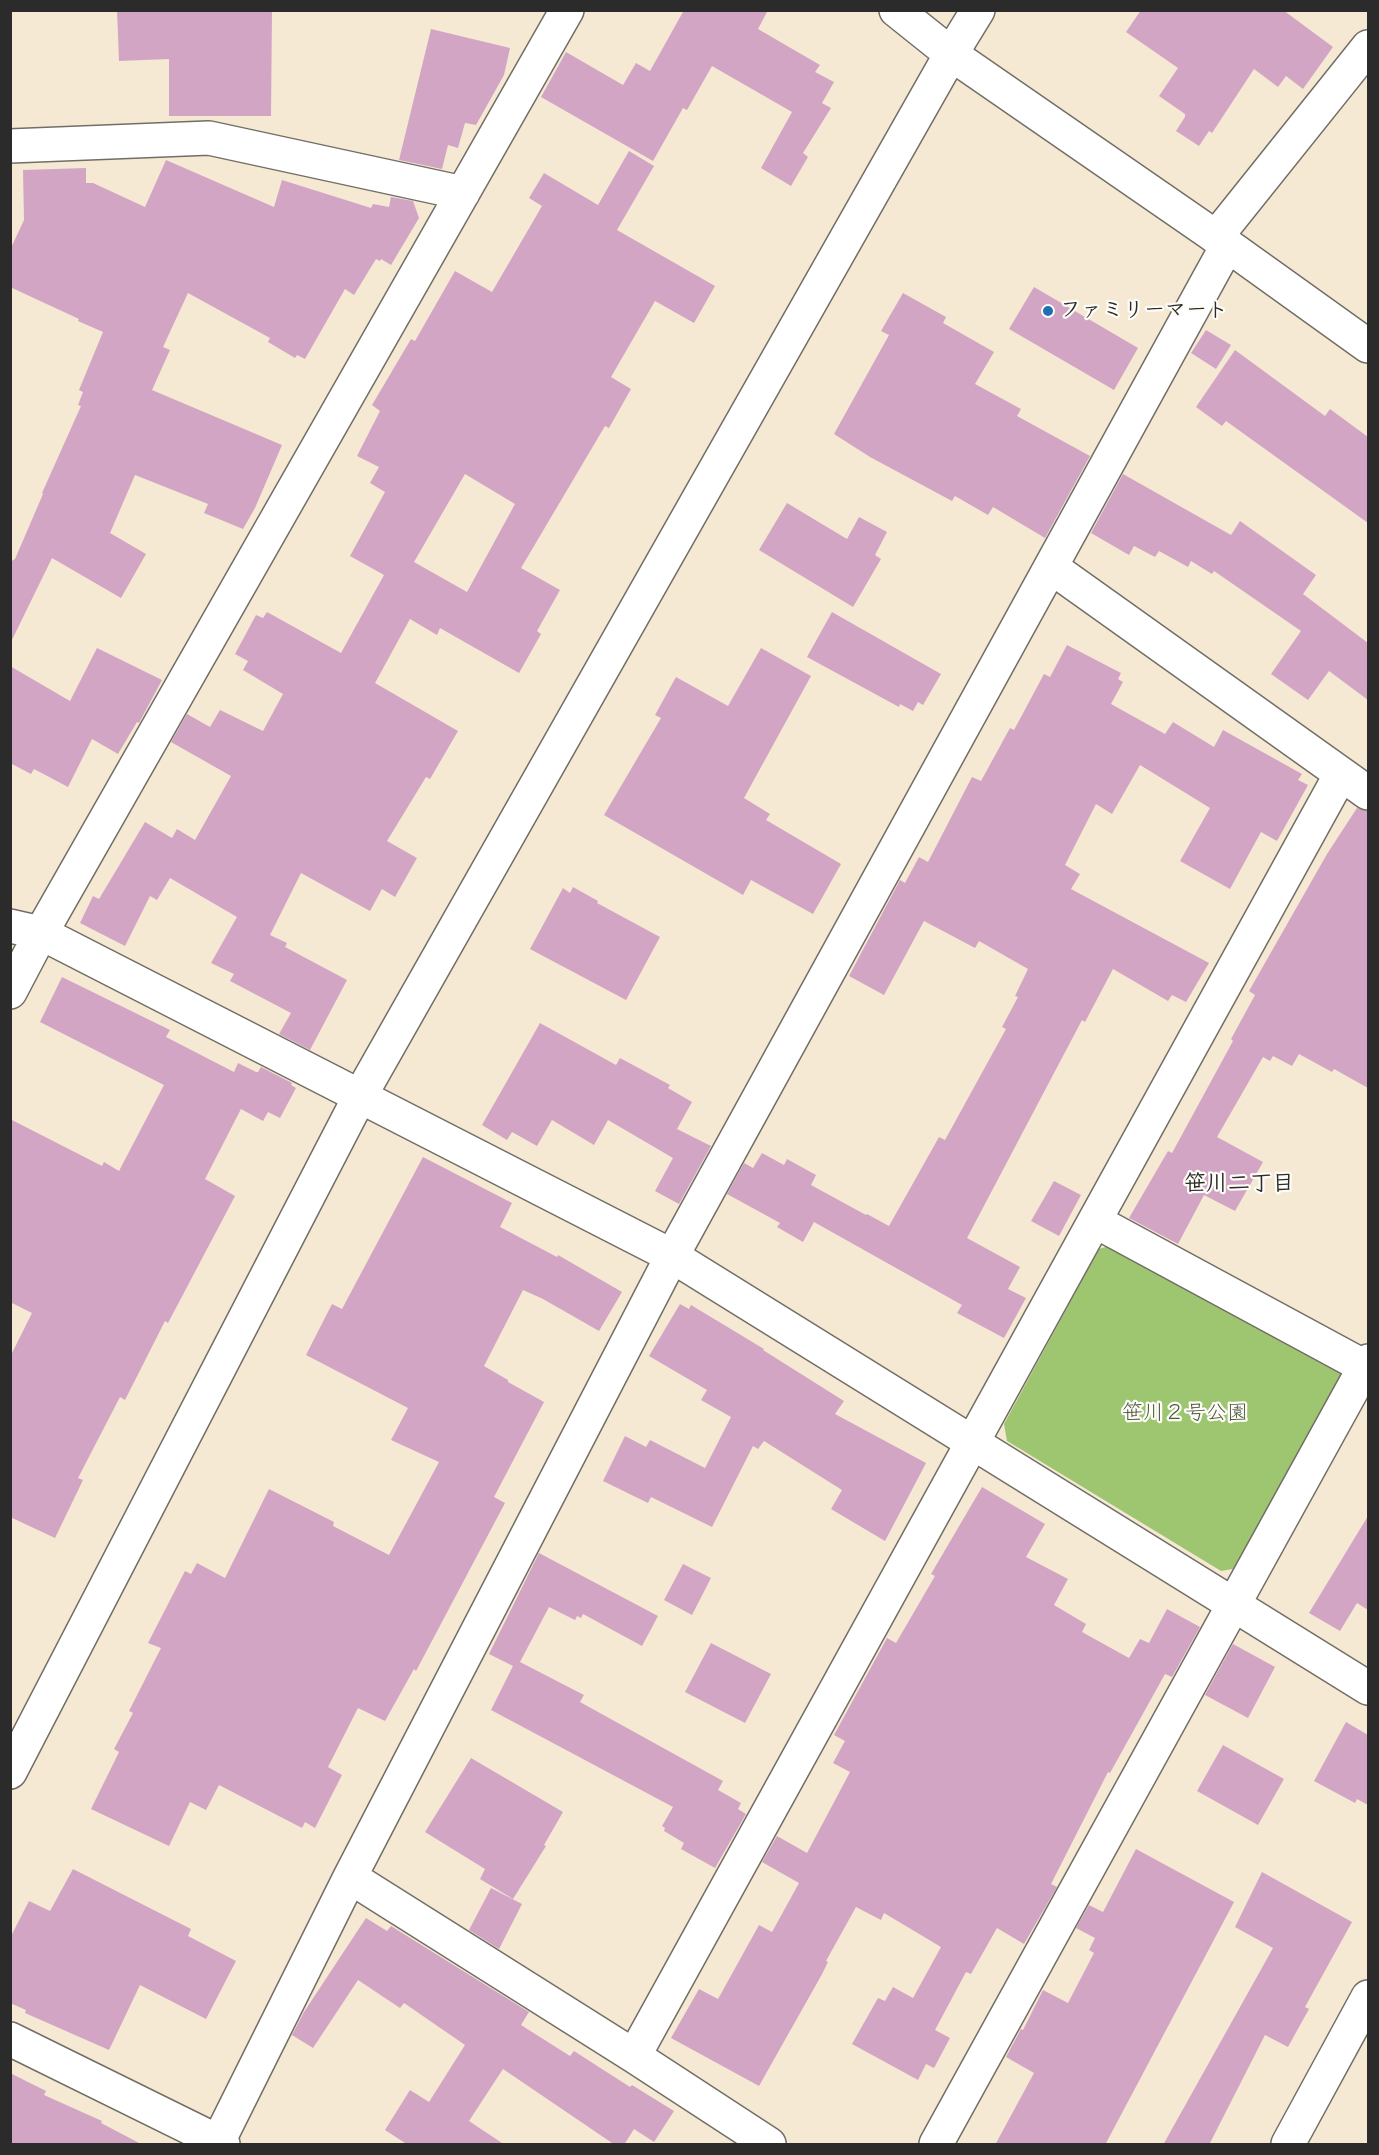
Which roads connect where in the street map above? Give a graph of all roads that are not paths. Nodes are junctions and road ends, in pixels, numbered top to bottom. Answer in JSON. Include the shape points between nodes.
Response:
{"nodes":[{"id":1,"x":567,"y":10,"type":"edge"},
{"id":2,"x":896,"y":10,"type":"edge"},
{"id":3,"x":978,"y":10,"type":"edge"},
{"id":4,"x":1368,"y":47,"type":"edge"},
{"id":5,"x":951,"y":54,"type":"junction"},
{"id":6,"x":10,"y":146,"type":"edge"},
{"id":7,"x":463,"y":193,"type":"junction"},
{"id":8,"x":1222,"y":241,"type":"junction"},
{"id":9,"x":1368,"y":346,"type":"edge"},
{"id":10,"x":1051,"y":567,"type":"junction"},
{"id":11,"x":1341,"y":774,"type":"junction"},
{"id":12,"x":1368,"y":793,"type":"edge"},
{"id":13,"x":26,"y":929,"type":"edge"},
{"id":14,"x":10,"y":992,"type":"edge"},
{"id":15,"x":360,"y":1096,"type":"junction"},
{"id":16,"x":1095,"y":1221,"type":"junction"},
{"id":17,"x":672,"y":1256,"type":"junction"},
{"id":18,"x":1367,"y":1364,"type":"edge"},
{"id":19,"x":973,"y":1443,"type":"junction"},
{"id":20,"x":1233,"y":1606,"type":"junction"},
{"id":21,"x":1368,"y":1689,"type":"edge"},
{"id":22,"x":10,"y":1772,"type":"edge"},
{"id":23,"x":350,"y":1877,"type":"junction"},
{"id":24,"x":1368,"y":1997,"type":"edge"},
{"id":25,"x":10,"y":2039,"type":"edge"},
{"id":26,"x":634,"y":2056,"type":"junction"},
{"id":27,"x":219,"y":2144,"type":"edge"},
{"id":28,"x":769,"y":2145,"type":"edge"},
{"id":29,"x":936,"y":2145,"type":"edge"},
{"id":30,"x":1288,"y":2145,"type":"edge"}],
"edges":[{"from":1,"to":7,"type":"street"},
{"from":2,"to":5,"type":"street"},
{"from":3,"to":5,"type":"street"},
{"from":4,"to":8,"type":"street"},
{"from":5,"to":8,"type":"street"},
{"from":5,"to":15,"type":"street"},
{"from":6,"to":7,"type":"street","via":[[209,138]]},
{"from":7,"to":13,"type":"street"},
{"from":8,"to":9,"type":"street"},
{"from":8,"to":10,"type":"street"},
{"from":10,"to":11,"type":"street"},
{"from":10,"to":17,"type":"street"},
{"from":11,"to":12,"type":"street"},
{"from":11,"to":16,"type":"street"},
{"from":13,"to":14,"type":"street"},
{"from":13,"to":15,"type":"street"},
{"from":15,"to":17,"type":"street"},
{"from":15,"to":22,"type":"street"},
{"from":16,"to":18,"type":"street"},
{"from":16,"to":19,"type":"street"},
{"from":17,"to":19,"type":"street"},
{"from":17,"to":23,"type":"street"},
{"from":18,"to":20,"type":"street"},
{"from":19,"to":20,"type":"street"},
{"from":19,"to":26,"type":"street"},
{"from":20,"to":21,"type":"street"},
{"from":20,"to":29,"type":"street"},
{"from":23,"to":26,"type":"street"},
{"from":23,"to":27,"type":"street"},
{"from":24,"to":30,"type":"street"},
{"from":25,"to":27,"type":"street"},
{"from":26,"to":28,"type":"street"}]}
